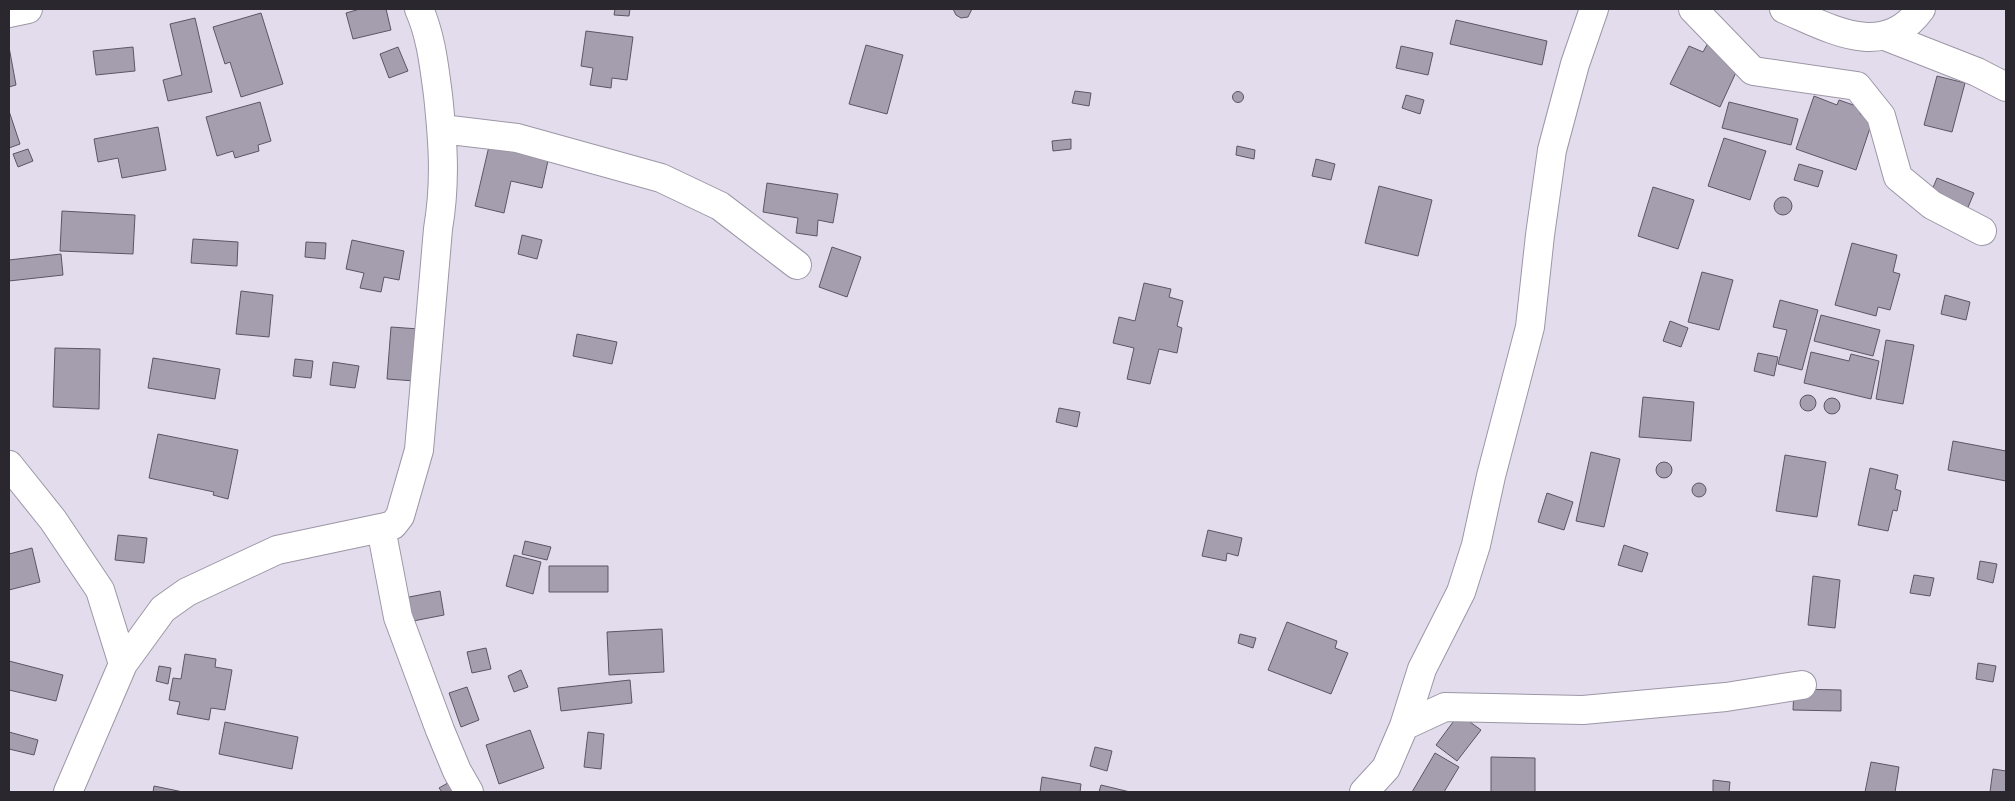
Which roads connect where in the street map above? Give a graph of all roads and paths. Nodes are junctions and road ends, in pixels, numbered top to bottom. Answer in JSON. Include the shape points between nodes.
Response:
{"nodes":[{"id":1,"x":28,"y":9,"type":"edge"},
{"id":2,"x":1594,"y":9,"type":"edge"},
{"id":3,"x":1693,"y":9,"type":"edge"},
{"id":4,"x":1784,"y":9,"type":"edge"},
{"id":5,"x":1920,"y":9,"type":"edge"},
{"id":6,"x":422,"y":11,"type":"edge"},
{"id":7,"x":9,"y":13,"type":"edge"},
{"id":8,"x":1885,"y":36,"type":"junction"},
{"id":9,"x":2006,"y":87,"type":"edge"},
{"id":10,"x":442,"y":129,"type":"junction"},
{"id":11,"x":1982,"y":231,"type":"dead end"},
{"id":12,"x":797,"y":265,"type":"dead end"},
{"id":13,"x":9,"y":465,"type":"edge"},
{"id":14,"x":381,"y":528,"type":"junction"},
{"id":15,"x":123,"y":664,"type":"junction"},
{"id":16,"x":1802,"y":685,"type":"dead end"},
{"id":17,"x":1404,"y":726,"type":"junction"},
{"id":18,"x":68,"y":792,"type":"edge"},
{"id":19,"x":469,"y":792,"type":"edge"},
{"id":20,"x":1364,"y":792,"type":"edge"}],
"edges":[{"from":1,"to":7,"type":"street"},
{"from":2,"to":17,"type":"street","via":[[1575,64],[1552,150],[1530,327],[1476,545],[1461,592],[1422,669]]},
{"from":3,"to":11,"type":"street","via":[[1753,71],[1857,86],[1881,116],[1898,177],[1932,205]]},
{"from":4,"to":8,"type":"street","via":[[1841,33]]},
{"from":5,"to":8,"type":"street","via":[[1900,30]]},
{"from":6,"to":10,"type":"street","via":[[433,55]]},
{"from":8,"to":9,"type":"street","via":[[1977,72]]},
{"from":10,"to":12,"type":"street","via":[[517,138],[661,178],[720,206]]},
{"from":10,"to":14,"type":"street","via":[[444,198],[438,229],[419,450],[400,516],[393,524]]},
{"from":13,"to":15,"type":"street","via":[[53,520],[100,590]]},
{"from":14,"to":15,"type":"street","via":[[277,550],[187,592],[164,609]]},
{"from":14,"to":19,"type":"street","via":[[398,616],[440,730]]},
{"from":15,"to":18,"type":"street"},
{"from":16,"to":17,"type":"street","via":[[1726,697],[1583,710],[1445,706]]},
{"from":17,"to":20,"type":"street","via":[[1386,768]]}]}
